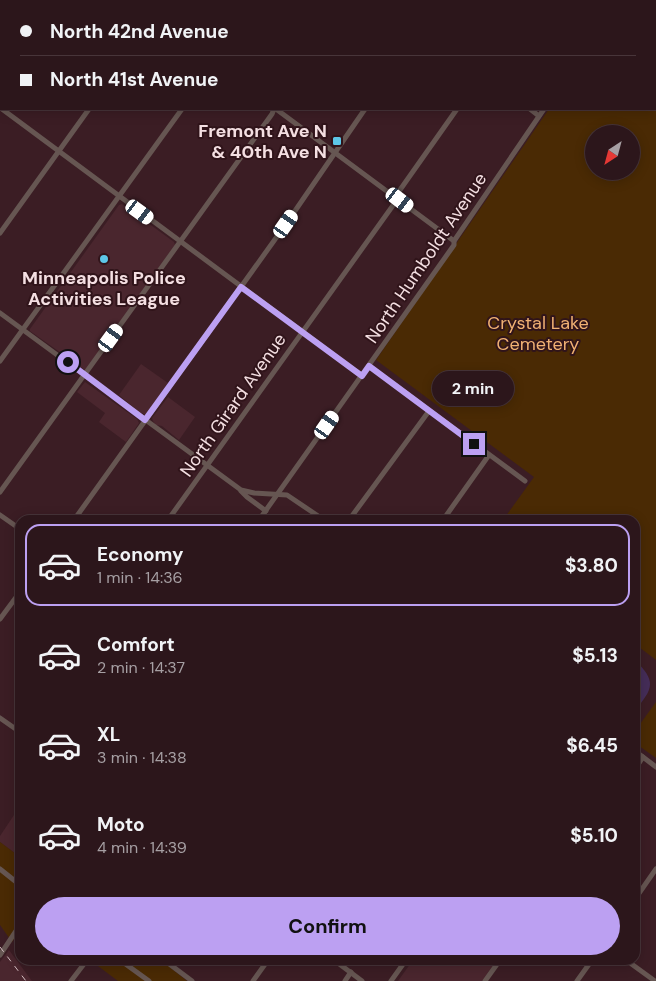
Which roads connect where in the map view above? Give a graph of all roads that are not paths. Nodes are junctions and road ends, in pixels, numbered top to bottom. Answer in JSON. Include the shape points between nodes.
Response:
{"nodes":[{"id":1,"x":4,"y":110,"type":"edge"},
{"id":2,"x":88,"y":110,"type":"edge"},
{"id":3,"x":181,"y":110,"type":"edge"},
{"id":4,"x":274,"y":110,"type":"edge"},
{"id":5,"x":276,"y":110,"type":"edge"},
{"id":6,"x":364,"y":110,"type":"edge"},
{"id":7,"x":456,"y":110,"type":"edge"},
{"id":8,"x":531,"y":110,"type":"edge"},
{"id":9,"x":543,"y":110,"type":"edge"},
{"id":10,"x":539,"y":116,"type":"junction"},
{"id":11,"x":59,"y":151,"type":"junction"},
{"id":12,"x":335,"y":153,"type":"junction"},
{"id":13,"x":119,"y":195,"type":"junction"},
{"id":14,"x":395,"y":196,"type":"junction"},
{"id":15,"x":0,"y":233,"type":"edge"},
{"id":16,"x":181,"y":241,"type":"junction"},
{"id":17,"x":454,"y":241,"type":"junction"},
{"id":18,"x":241,"y":287,"type":"junction"},
{"id":19,"x":0,"y":313,"type":"edge"},
{"id":20,"x":22,"y":329,"type":"junction"},
{"id":21,"x":302,"y":332,"type":"junction"},
{"id":22,"x":0,"y":361,"type":"edge"},
{"id":23,"x":369,"y":366,"type":"junction"},
{"id":24,"x":84,"y":375,"type":"junction"},
{"id":25,"x":362,"y":376,"type":"junction"},
{"id":26,"x":429,"y":411,"type":"junction"},
{"id":27,"x":145,"y":420,"type":"junction"},
{"id":28,"x":490,"y":455,"type":"junction"},
{"id":29,"x":206,"y":465,"type":"junction"},
{"id":30,"x":525,"y":481,"type":"dead end"},
{"id":31,"x":241,"y":490,"type":"junction"},
{"id":32,"x":0,"y":492,"type":"edge"},
{"id":33,"x":279,"y":493,"type":"junction"},
{"id":34,"x":266,"y":512,"type":"junction"},
{"id":35,"x":0,"y":515,"type":"edge"},
{"id":36,"x":78,"y":515,"type":"edge"},
{"id":37,"x":171,"y":515,"type":"edge"},
{"id":38,"x":263,"y":515,"type":"edge"},
{"id":39,"x":317,"y":515,"type":"edge"},
{"id":40,"x":353,"y":515,"type":"edge"},
{"id":41,"x":447,"y":515,"type":"edge"},
{"id":42,"x":15,"y":526,"type":"edge"},
{"id":43,"x":15,"y":599,"type":"edge"},
{"id":44,"x":0,"y":619,"type":"edge"},
{"id":45,"x":0,"y":718,"type":"edge"},
{"id":46,"x":15,"y":729,"type":"edge"},
{"id":47,"x":640,"y":756,"type":"edge"},
{"id":48,"x":643,"y":758,"type":"junction"},
{"id":49,"x":640,"y":762,"type":"edge"},
{"id":50,"x":656,"y":767,"type":"edge"},
{"id":51,"x":0,"y":869,"type":"edge"},
{"id":52,"x":656,"y":869,"type":"edge"},
{"id":53,"x":15,"y":881,"type":"edge"},
{"id":54,"x":640,"y":892,"type":"edge"},
{"id":55,"x":15,"y":932,"type":"edge"},
{"id":56,"x":0,"y":955,"type":"edge"},
{"id":57,"x":83,"y":965,"type":"edge"},
{"id":58,"x":127,"y":965,"type":"edge"},
{"id":59,"x":170,"y":965,"type":"edge"},
{"id":60,"x":264,"y":965,"type":"edge"},
{"id":61,"x":341,"y":965,"type":"edge"},
{"id":62,"x":402,"y":965,"type":"edge"},
{"id":63,"x":496,"y":965,"type":"edge"},
{"id":64,"x":588,"y":965,"type":"edge"},
{"id":65,"x":633,"y":965,"type":"edge"},
{"id":66,"x":173,"y":967,"type":"joint"},
{"id":67,"x":351,"y":972,"type":"junction"},
{"id":68,"x":71,"y":981,"type":"edge"},
{"id":69,"x":149,"y":981,"type":"edge"},
{"id":70,"x":192,"y":981,"type":"edge"},
{"id":71,"x":253,"y":981,"type":"edge"},
{"id":72,"x":345,"y":981,"type":"edge"},
{"id":73,"x":362,"y":981,"type":"edge"},
{"id":74,"x":391,"y":981,"type":"edge"},
{"id":75,"x":485,"y":981,"type":"edge"},
{"id":76,"x":577,"y":981,"type":"edge"},
{"id":77,"x":655,"y":981,"type":"edge"}],
"edges":[{"from":1,"to":11,"type":"street"},
{"from":2,"to":11,"type":"street"},
{"from":3,"to":13,"type":"street"},
{"from":4,"to":16,"type":"street"},
{"from":5,"to":12,"type":"street"},
{"from":6,"to":12,"type":"street"},
{"from":7,"to":14,"type":"street","name":"North Girard Avenue"},
{"from":8,"to":10,"type":"street"},
{"from":9,"to":10,"type":"street","name":"North Humboldt Avenue"},
{"from":10,"to":17,"type":"street","name":"North Humboldt Avenue"},
{"from":11,"to":13,"type":"street"},
{"from":11,"to":15,"type":"street"},
{"from":12,"to":14,"type":"street"},
{"from":12,"to":18,"type":"street"},
{"from":13,"to":16,"type":"street"},
{"from":13,"to":20,"type":"street"},
{"from":14,"to":17,"type":"street"},
{"from":14,"to":21,"type":"street","name":"North Girard Avenue","via":[[394,204]]},
{"from":16,"to":18,"type":"street"},
{"from":16,"to":24,"type":"street"},
{"from":17,"to":23,"type":"street","name":"North Humboldt Avenue"},
{"from":18,"to":21,"type":"street"},
{"from":18,"to":27,"type":"street"},
{"from":19,"to":20,"type":"street"},
{"from":20,"to":22,"type":"street"},
{"from":20,"to":24,"type":"street"},
{"from":21,"to":25,"type":"street"},
{"from":21,"to":29,"type":"street","name":"North Girard Avenue"},
{"from":23,"to":25,"type":"street","name":"North Humboldt Avenue"},
{"from":23,"to":26,"type":"street"},
{"from":24,"to":27,"type":"street"},
{"from":24,"to":32,"type":"street"},
{"from":25,"to":33,"type":"street","name":"North Humboldt Avenue"},
{"from":26,"to":28,"type":"street"},
{"from":26,"to":40,"type":"street"},
{"from":27,"to":29,"type":"street"},
{"from":27,"to":36,"type":"street"},
{"from":28,"to":30,"type":"street"},
{"from":28,"to":41,"type":"street"},
{"from":29,"to":31,"type":"street"},
{"from":29,"to":37,"type":"street","name":"North Girard Avenue"},
{"from":31,"to":33,"type":"street"},
{"from":31,"to":34,"type":"street"},
{"from":33,"to":34,"type":"street","name":"North Humboldt Avenue"},
{"from":33,"to":39,"type":"street","via":[[293,498]]},
{"from":34,"to":38,"type":"street","name":"North Humboldt Avenue"},
{"from":35,"to":42,"type":"street"},
{"from":43,"to":44,"type":"street"},
{"from":45,"to":46,"type":"street"},
{"from":47,"to":48,"type":"street"},
{"from":48,"to":49,"type":"street"},
{"from":48,"to":50,"type":"street"},
{"from":51,"to":53,"type":"street"},
{"from":52,"to":54,"type":"street"},
{"from":55,"to":56,"type":"street"},
{"from":57,"to":68,"type":"street"},
{"from":58,"to":69,"type":"street"},
{"from":59,"to":66,"type":"street"},
{"from":60,"to":71,"type":"street"},
{"from":61,"to":67,"type":"street"},
{"from":62,"to":74,"type":"street"},
{"from":63,"to":75,"type":"street"},
{"from":64,"to":76,"type":"street"},
{"from":65,"to":77,"type":"street"},
{"from":66,"to":70,"type":"street"},
{"from":67,"to":72,"type":"street"},
{"from":67,"to":73,"type":"street"}]}
